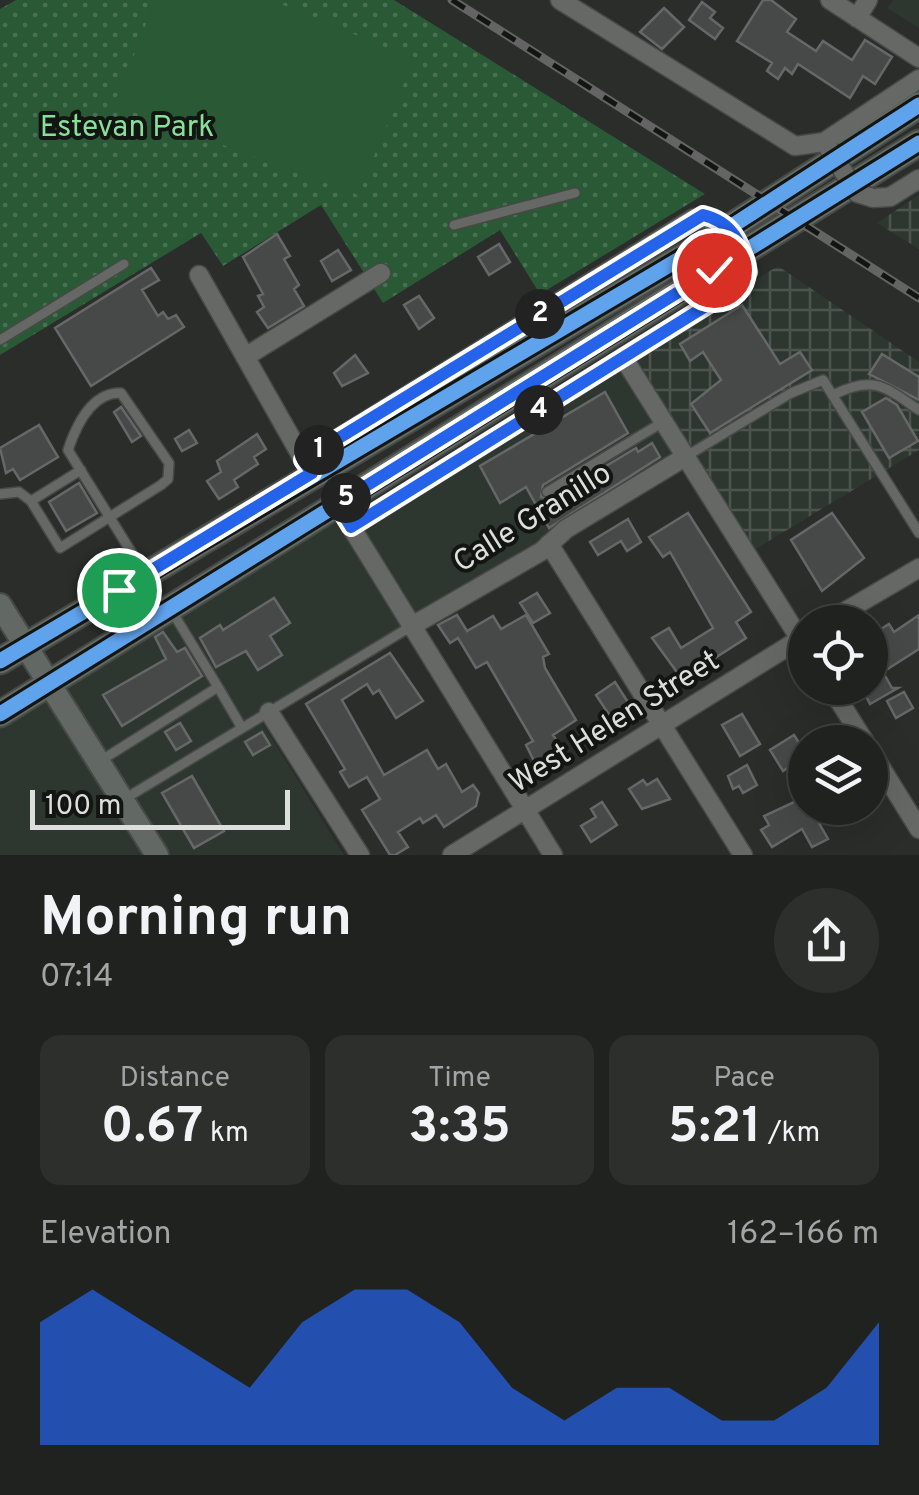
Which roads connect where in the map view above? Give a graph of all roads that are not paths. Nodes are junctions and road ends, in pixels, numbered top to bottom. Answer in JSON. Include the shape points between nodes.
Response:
{"nodes":[{"id":1,"x":560,"y":0,"type":"edge"},
{"id":2,"x":830,"y":0,"type":"edge"},
{"id":3,"x":868,"y":0,"type":"edge"},
{"id":4,"x":856,"y":18,"type":"junction"},
{"id":5,"x":919,"y":58,"type":"edge"},
{"id":6,"x":919,"y":79,"type":"edge"},
{"id":7,"x":919,"y":105,"type":"edge"},
{"id":8,"x":919,"y":142,"type":"edge"},
{"id":9,"x":826,"y":146,"type":"junction"},
{"id":10,"x":919,"y":179,"type":"edge"},
{"id":11,"x":575,"y":194,"type":"dead end"},
{"id":12,"x":454,"y":225,"type":"dead end"},
{"id":13,"x":124,"y":264,"type":"dead end"},
{"id":14,"x":382,"y":274,"type":"dead end"},
{"id":15,"x":199,"y":275,"type":"dead end"},
{"id":16,"x":0,"y":340,"type":"edge"},
{"id":17,"x":245,"y":356,"type":"junction"},
{"id":18,"x":623,"y":358,"type":"junction"},
{"id":19,"x":835,"y":394,"type":"junction"},
{"id":20,"x":919,"y":410,"type":"edge"},
{"id":21,"x":663,"y":422,"type":"junction"},
{"id":22,"x":685,"y":458,"type":"junction"},
{"id":23,"x":308,"y":466,"type":"junction"},
{"id":24,"x":81,"y":470,"type":"junction"},
{"id":25,"x":547,"y":492,"type":"dead end"},
{"id":26,"x":0,"y":494,"type":"edge"},
{"id":27,"x":31,"y":501,"type":"junction"},
{"id":28,"x":337,"y":504,"type":"junction"},
{"id":29,"x":110,"y":516,"type":"junction"},
{"id":30,"x":351,"y":527,"type":"junction"},
{"id":31,"x":919,"y":534,"type":"edge"},
{"id":32,"x":549,"y":544,"type":"junction"},
{"id":33,"x":919,"y":568,"type":"edge"},
{"id":34,"x":146,"y":575,"type":"junction"},
{"id":35,"x":0,"y":605,"type":"edge"},
{"id":36,"x":857,"y":605,"type":"edge"},
{"id":37,"x":170,"y":608,"type":"junction"},
{"id":38,"x":788,"y":618,"type":"edge"},
{"id":39,"x":410,"y":627,"type":"junction"},
{"id":40,"x":24,"y":646,"type":"junction"},
{"id":41,"x":788,"y":650,"type":"edge"},
{"id":42,"x":0,"y":661,"type":"edge"},
{"id":43,"x":49,"y":684,"type":"junction"},
{"id":44,"x":218,"y":687,"type":"junction"},
{"id":45,"x":269,"y":712,"type":"junction"},
{"id":46,"x":0,"y":714,"type":"edge"},
{"id":47,"x":664,"y":726,"type":"junction"},
{"id":48,"x":242,"y":728,"type":"junction"},
{"id":49,"x":98,"y":762,"type":"junction"},
{"id":50,"x":888,"y":771,"type":"edge"},
{"id":51,"x":911,"y":798,"type":"edge"},
{"id":52,"x":122,"y":801,"type":"junction"},
{"id":53,"x":526,"y":810,"type":"junction"},
{"id":54,"x":919,"y":829,"type":"edge"},
{"id":55,"x":157,"y":855,"type":"edge"},
{"id":56,"x":360,"y":855,"type":"edge"},
{"id":57,"x":452,"y":855,"type":"edge"},
{"id":58,"x":553,"y":855,"type":"edge"},
{"id":59,"x":743,"y":855,"type":"edge"}],
"edges":[{"from":1,"to":9,"type":"street","via":[[795,146]]},
{"from":2,"to":4,"type":"street"},
{"from":3,"to":4,"type":"street"},
{"from":4,"to":5,"type":"street"},
{"from":6,"to":9,"type":"street"},
{"from":7,"to":23,"type":"main road","via":[[698,248]]},
{"from":8,"to":28,"type":"main road"},
{"from":9,"to":10,"type":"street","bridge":true,"via":[[858,194],[890,197]]},
{"from":11,"to":12,"type":"lane"},
{"from":13,"to":16,"type":"lane"},
{"from":14,"to":17,"type":"street"},
{"from":15,"to":17,"type":"street"},
{"from":17,"to":23,"type":"street"},
{"from":18,"to":21,"type":"street"},
{"from":18,"to":23,"type":"street","bridge":true,"via":[[738,286],[748,272],[729,226],[694,218]]},
{"from":18,"to":30,"type":"street"},
{"from":19,"to":20,"type":"lane","via":[[869,383]]},
{"from":19,"to":22,"type":"lane","via":[[824,380],[812,382]]},
{"from":19,"to":31,"type":"lane"},
{"from":21,"to":22,"type":"street"},
{"from":21,"to":25,"type":"lane"},
{"from":22,"to":32,"type":"street","name":"Calle Granillo"},
{"from":22,"to":38,"type":"street"},
{"from":23,"to":34,"type":"main road"},
{"from":24,"to":27,"type":"lane","via":[[62,488]]},
{"from":24,"to":29,"type":"lane"},
{"from":24,"to":29,"type":"lane","via":[[68,450],[76,425],[114,392],[127,396],[170,472],[161,485]]},
{"from":26,"to":27,"type":"lane","via":[[19,492]]},
{"from":27,"to":29,"type":"lane","via":[[60,548],[85,526]]},
{"from":28,"to":30,"type":"street"},
{"from":28,"to":37,"type":"main road"},
{"from":29,"to":34,"type":"lane"},
{"from":30,"to":39,"type":"street"},
{"from":32,"to":39,"type":"street","name":"Calle Granillo"},
{"from":32,"to":47,"type":"street"},
{"from":33,"to":36,"type":"street"},
{"from":34,"to":40,"type":"main road"},
{"from":35,"to":40,"type":"main road"},
{"from":37,"to":43,"type":"main road"},
{"from":37,"to":44,"type":"lane"},
{"from":39,"to":45,"type":"lane"},
{"from":39,"to":53,"type":"street"},
{"from":40,"to":42,"type":"main road"},
{"from":40,"to":43,"type":"main road"},
{"from":41,"to":47,"type":"street","name":"West Helen Street"},
{"from":43,"to":46,"type":"main road"},
{"from":43,"to":49,"type":"main road"},
{"from":44,"to":48,"type":"lane"},
{"from":44,"to":49,"type":"lane"},
{"from":45,"to":48,"type":"lane"},
{"from":45,"to":56,"type":"street"},
{"from":47,"to":53,"type":"street","name":"West Helen Street"},
{"from":47,"to":59,"type":"street"},
{"from":48,"to":52,"type":"lane"},
{"from":49,"to":52,"type":"main road"},
{"from":50,"to":51,"type":"street"},
{"from":51,"to":54,"type":"street"},
{"from":52,"to":55,"type":"main road"},
{"from":53,"to":57,"type":"street","name":"West Helen Street"},
{"from":53,"to":58,"type":"street"}]}
